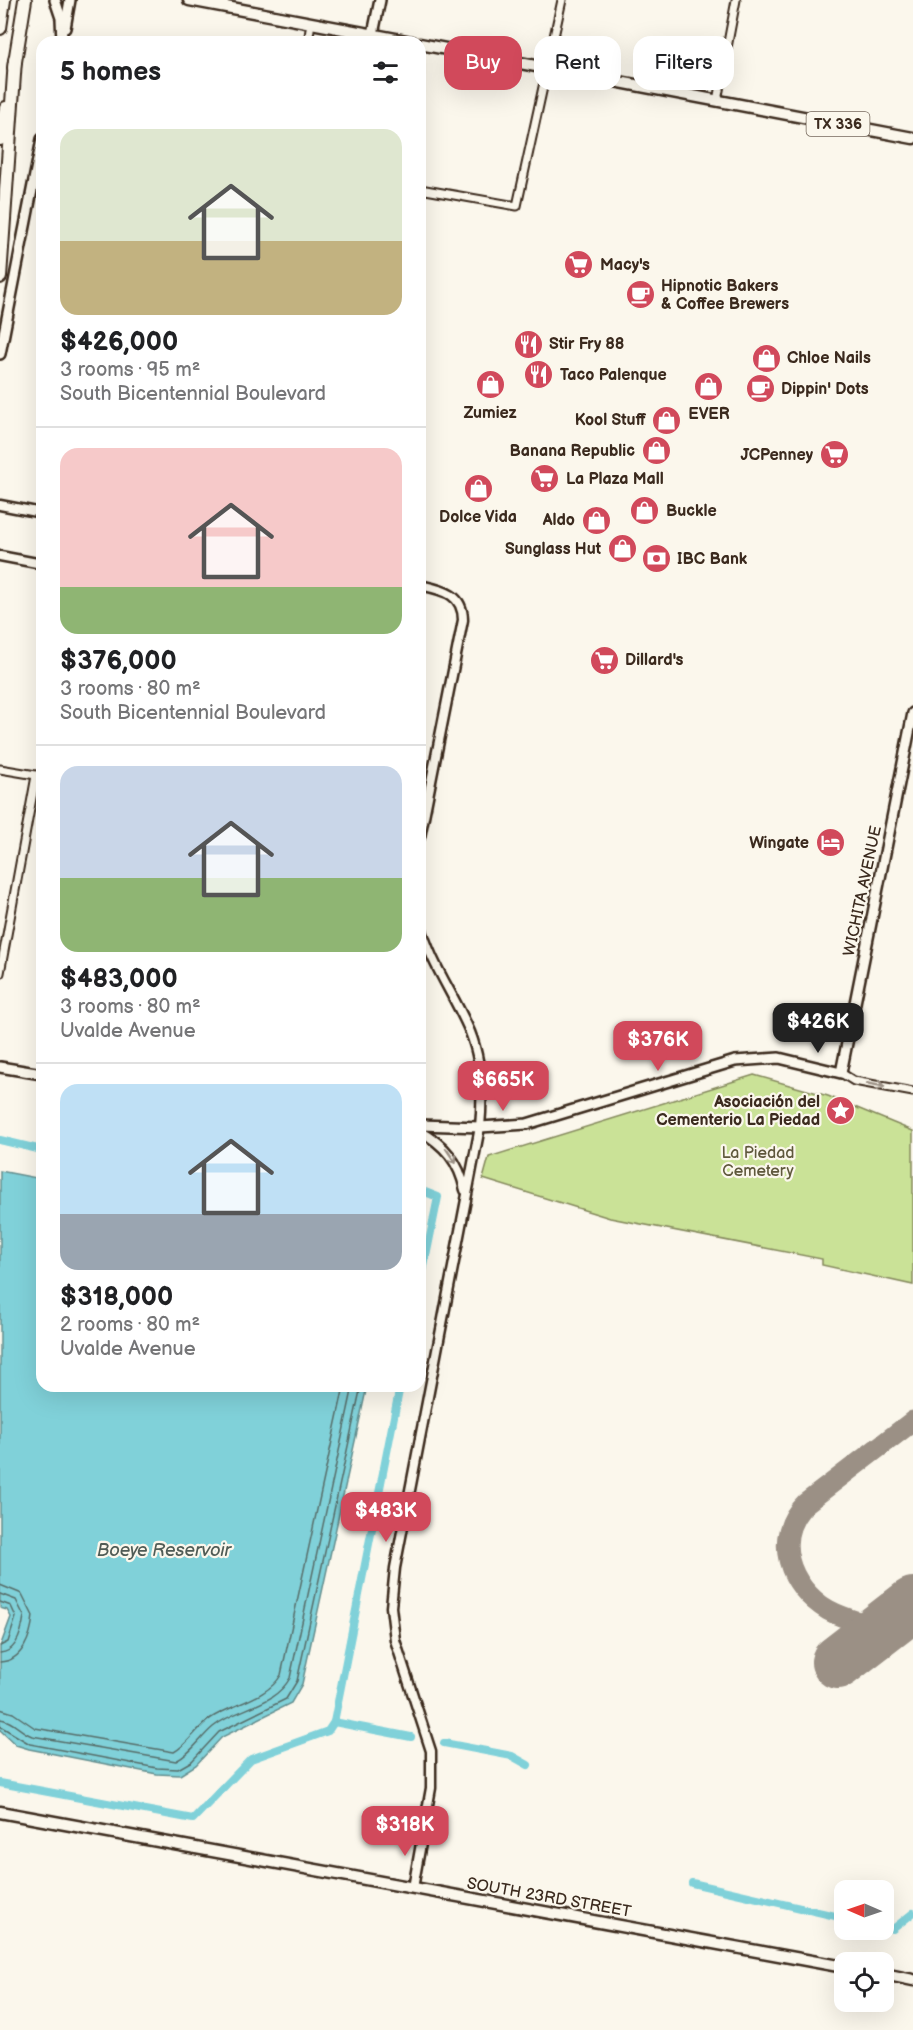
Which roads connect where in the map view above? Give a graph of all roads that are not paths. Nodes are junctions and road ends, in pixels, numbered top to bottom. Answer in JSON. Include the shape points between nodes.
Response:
{"nodes":[{"id":1,"x":4,"y":0,"type":"edge"},
{"id":2,"x":25,"y":0,"type":"edge"},
{"id":3,"x":55,"y":0,"type":"edge"},
{"id":4,"x":70,"y":0,"type":"edge"},
{"id":5,"x":189,"y":0,"type":"edge"},
{"id":6,"x":380,"y":0,"type":"edge"},
{"id":7,"x":562,"y":0,"type":"edge"},
{"id":8,"x":736,"y":0,"type":"edge"},
{"id":9,"x":0,"y":13,"type":"edge"},
{"id":10,"x":311,"y":23,"type":"junction"},
{"id":11,"x":0,"y":28,"type":"edge"},
{"id":12,"x":373,"y":34,"type":"junction"},
{"id":13,"x":62,"y":36,"type":"edge"},
{"id":14,"x":63,"y":36,"type":"edge"},
{"id":15,"x":309,"y":36,"type":"edge"},
{"id":16,"x":383,"y":36,"type":"edge"},
{"id":17,"x":555,"y":36,"type":"edge"},
{"id":18,"x":426,"y":45,"type":"edge"},
{"id":19,"x":15,"y":60,"type":"junction"},
{"id":20,"x":534,"y":66,"type":"edge"},
{"id":21,"x":621,"y":83,"type":"edge"},
{"id":22,"x":544,"y":90,"type":"edge"},
{"id":23,"x":717,"y":101,"type":"junction"},
{"id":24,"x":913,"y":138,"type":"edge"},
{"id":25,"x":0,"y":140,"type":"edge"},
{"id":26,"x":36,"y":170,"type":"edge"},
{"id":27,"x":426,"y":190,"type":"edge"},
{"id":28,"x":0,"y":276,"type":"edge"},
{"id":29,"x":0,"y":354,"type":"edge"},
{"id":30,"x":0,"y":505,"type":"edge"},
{"id":31,"x":36,"y":512,"type":"edge"},
{"id":32,"x":0,"y":556,"type":"edge"},
{"id":33,"x":36,"y":563,"type":"edge"},
{"id":34,"x":426,"y":586,"type":"edge"},
{"id":35,"x":913,"y":713,"type":"edge"},
{"id":36,"x":0,"y":769,"type":"edge"},
{"id":37,"x":36,"y":775,"type":"edge"},
{"id":38,"x":36,"y":796,"type":"edge"},
{"id":39,"x":426,"y":807,"type":"edge"},
{"id":40,"x":426,"y":940,"type":"edge"},
{"id":41,"x":0,"y":974,"type":"edge"},
{"id":42,"x":0,"y":1067,"type":"edge"},
{"id":43,"x":36,"y":1073,"type":"edge"},
{"id":44,"x":841,"y":1073,"type":"junction"},
{"id":45,"x":913,"y":1092,"type":"edge"},
{"id":46,"x":426,"y":1125,"type":"edge"},
{"id":47,"x":480,"y":1127,"type":"junction"},
{"id":48,"x":426,"y":1134,"type":"edge"},
{"id":49,"x":465,"y":1194,"type":"junction"},
{"id":50,"x":0,"y":1812,"type":"edge"},
{"id":51,"x":413,"y":1888,"type":"junction"},
{"id":52,"x":834,"y":1965,"type":"edge"},
{"id":53,"x":894,"y":1976,"type":"edge"},
{"id":54,"x":913,"y":1980,"type":"edge"}],
"edges":[{"from":1,"to":9,"type":"highway"},
{"from":1,"to":11,"type":"highway"},
{"from":2,"to":19,"type":"highway"},
{"from":3,"to":13,"type":"main road"},
{"from":4,"to":14,"type":"main road"},
{"from":5,"to":10,"type":"main road"},
{"from":6,"to":12,"type":"main road"},
{"from":7,"to":17,"type":"street"},
{"from":8,"to":23,"type":"street"},
{"from":10,"to":12,"type":"main road"},
{"from":10,"to":15,"type":"street"},
{"from":12,"to":16,"type":"main road"},
{"from":18,"to":20,"type":"main road","number":"TX 336"},
{"from":19,"to":25,"type":"highway"},
{"from":19,"to":28,"type":"highway"},
{"from":21,"to":23,"type":"main road","number":"TX 336"},
{"from":22,"to":27,"type":"street","via":[[518,206]]},
{"from":23,"to":24,"type":"main road","number":"TX 336"},
{"from":26,"to":29,"type":"main road"},
{"from":30,"to":31,"type":"street"},
{"from":32,"to":33,"type":"street"},
{"from":34,"to":39,"type":"street","via":[[446,591],[458,600],[463,620]]},
{"from":35,"to":44,"type":"main road","name":"WICHITA AVENUE"},
{"from":36,"to":37,"type":"street"},
{"from":38,"to":41,"type":"street"},
{"from":40,"to":47,"type":"street","via":[[473,1041],[481,1080]]},
{"from":42,"to":43,"type":"main road"},
{"from":44,"to":45,"type":"street","one_way":true,"via":[[854,1081]]},
{"from":44,"to":47,"type":"main road","via":[[779,1058],[735,1061],[527,1124]]},
{"from":46,"to":47,"type":"main road"},
{"from":47,"to":49,"type":"street"},
{"from":48,"to":49,"type":"street","one_way":true,"via":[[441,1143],[452,1157],[462,1175]]},
{"from":49,"to":51,"type":"street","via":[[391,1607],[395,1640],[431,1751],[431,1788]]},
{"from":50,"to":51,"type":"main road","name":"SOUTH 23RD STREET"},
{"from":51,"to":52,"type":"main road","name":"SOUTH 23RD STREET"},
{"from":53,"to":54,"type":"main road"}]}
